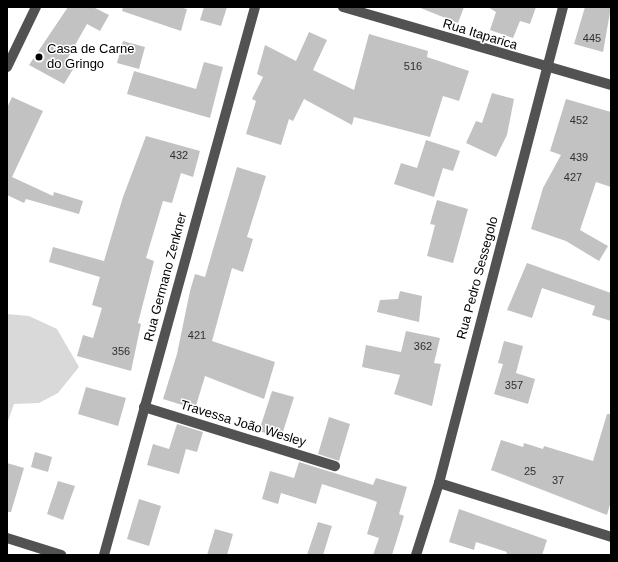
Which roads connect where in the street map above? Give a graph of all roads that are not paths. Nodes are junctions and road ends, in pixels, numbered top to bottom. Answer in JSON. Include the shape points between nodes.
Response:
{"nodes":[{"id":1,"x":36,"y":7,"type":"edge"},
{"id":2,"x":255,"y":7,"type":"edge"},
{"id":3,"x":343,"y":7,"type":"edge"},
{"id":4,"x":563,"y":7,"type":"edge"},
{"id":5,"x":7,"y":68,"type":"edge"},
{"id":6,"x":546,"y":68,"type":"junction"},
{"id":7,"x":611,"y":85,"type":"edge"},
{"id":8,"x":144,"y":407,"type":"junction"},
{"id":9,"x":335,"y":466,"type":"dead end"},
{"id":10,"x":439,"y":483,"type":"junction"},
{"id":11,"x":611,"y":537,"type":"edge"},
{"id":12,"x":7,"y":538,"type":"edge"},
{"id":13,"x":62,"y":555,"type":"edge"},
{"id":14,"x":104,"y":555,"type":"edge"},
{"id":15,"x":416,"y":555,"type":"edge"}],
"edges":[{"from":1,"to":5,"type":"street"},
{"from":2,"to":8,"type":"street","name":"Rua Germano Zenkner"},
{"from":3,"to":6,"type":"street","name":"Rua Itaparica"},
{"from":4,"to":6,"type":"street","name":"Rua Pedro Sessegolo"},
{"from":6,"to":7,"type":"street","name":"Rua Itaparica"},
{"from":6,"to":10,"type":"street","name":"Rua Pedro Sessegolo"},
{"from":8,"to":9,"type":"street","name":"Travessa João Wesley"},
{"from":8,"to":14,"type":"street","name":"Rua Germano Zenkner"},
{"from":10,"to":11,"type":"street"},
{"from":10,"to":15,"type":"street","name":"Rua Pedro Sessegolo"},
{"from":12,"to":13,"type":"street"}]}
